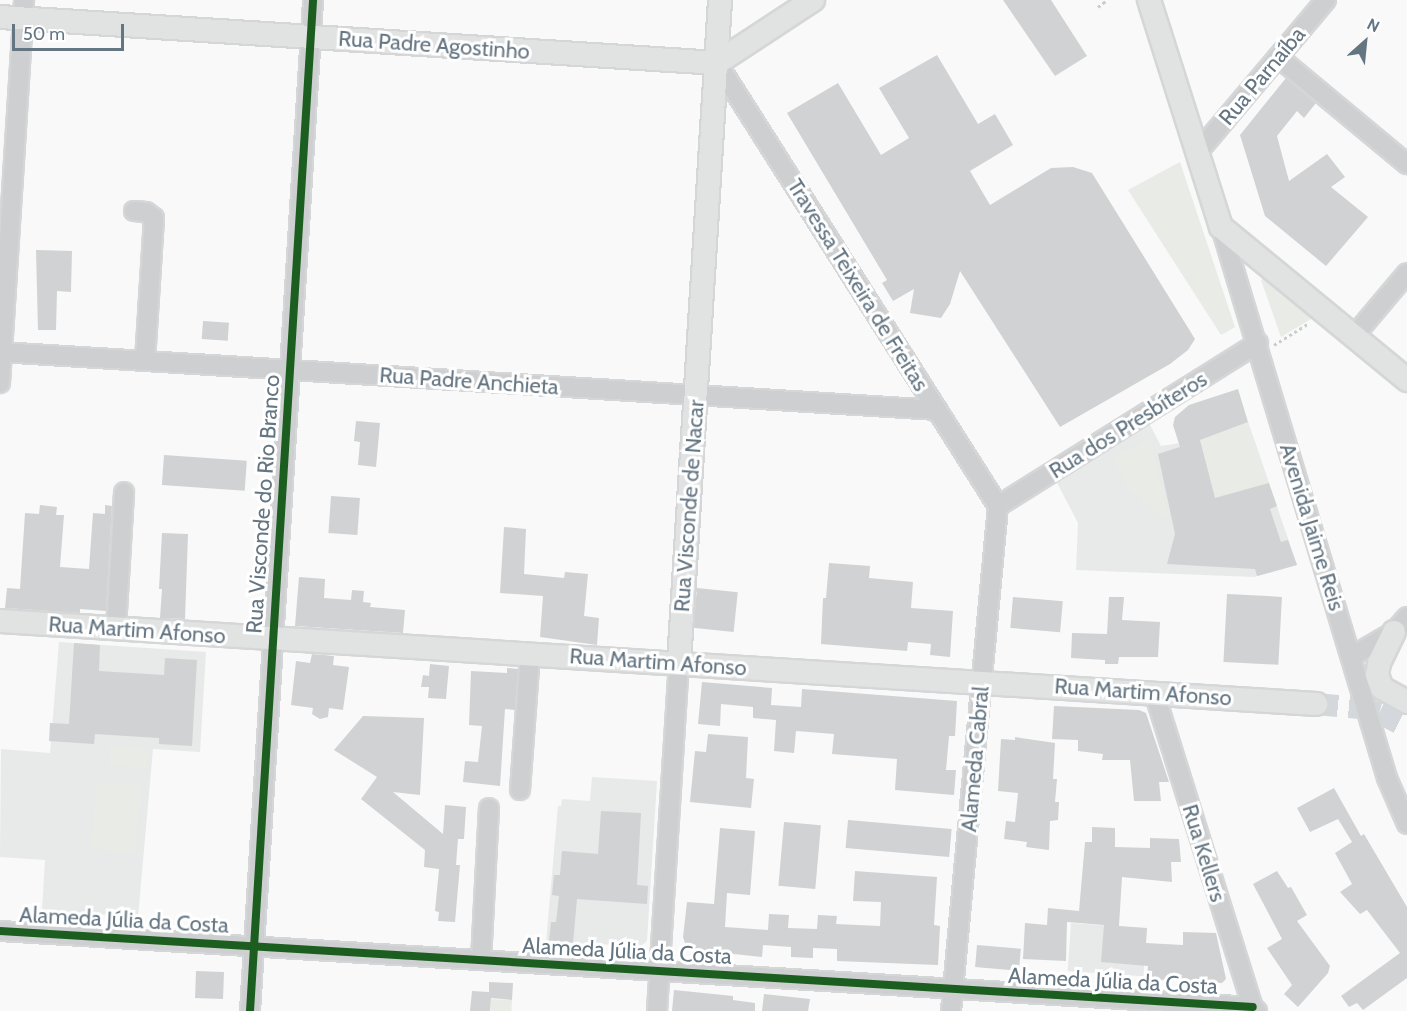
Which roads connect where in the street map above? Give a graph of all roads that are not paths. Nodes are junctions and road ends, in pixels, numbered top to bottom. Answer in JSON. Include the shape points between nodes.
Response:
{"nodes":[{"id":1,"x":313,"y":0,"type":"edge"},
{"id":2,"x":720,"y":0,"type":"edge"},
{"id":3,"x":813,"y":0,"type":"edge"},
{"id":4,"x":1149,"y":0,"type":"edge"},
{"id":5,"x":1326,"y":0,"type":"edge"},
{"id":6,"x":23,"y":9,"type":"edge"},
{"id":7,"x":0,"y":17,"type":"edge"},
{"id":8,"x":310,"y":37,"type":"junction"},
{"id":9,"x":1278,"y":57,"type":"junction"},
{"id":10,"x":717,"y":63,"type":"junction"},
{"id":11,"x":1198,"y":152,"type":"junction"},
{"id":12,"x":1407,"y":164,"type":"edge"},
{"id":13,"x":134,"y":211,"type":"dead end"},
{"id":14,"x":1221,"y":227,"type":"junction"},
{"id":15,"x":1407,"y":273,"type":"edge"},
{"id":16,"x":1354,"y":336,"type":"junction"},
{"id":17,"x":1260,"y":348,"type":"junction"},
{"id":18,"x":1,"y":352,"type":"edge"},
{"id":19,"x":146,"y":361,"type":"junction"},
{"id":20,"x":290,"y":370,"type":"junction"},
{"id":21,"x":1407,"y":380,"type":"edge"},
{"id":22,"x":0,"y":383,"type":"edge"},
{"id":23,"x":696,"y":395,"type":"junction"},
{"id":24,"x":937,"y":410,"type":"junction"},
{"id":25,"x":124,"y":492,"type":"dead end"},
{"id":26,"x":998,"y":506,"type":"junction"},
{"id":27,"x":128,"y":588,"type":"dead end"},
{"id":28,"x":0,"y":621,"type":"edge"},
{"id":29,"x":1400,"y":624,"type":"edge"},
{"id":30,"x":121,"y":629,"type":"junction"},
{"id":31,"x":273,"y":638,"type":"junction"},
{"id":32,"x":530,"y":654,"type":"junction"},
{"id":33,"x":1351,"y":657,"type":"junction"},
{"id":34,"x":679,"y":663,"type":"junction"},
{"id":35,"x":982,"y":682,"type":"junction"},
{"id":36,"x":1154,"y":692,"type":"junction"},
{"id":37,"x":1407,"y":702,"type":"edge"},
{"id":38,"x":1316,"y":704,"type":"tunnel mouth"},
{"id":39,"x":520,"y":790,"type":"dead end"},
{"id":40,"x":489,"y":808,"type":"dead end"},
{"id":41,"x":1407,"y":824,"type":"edge"},
{"id":42,"x":0,"y":931,"type":"edge"},
{"id":43,"x":254,"y":946,"type":"junction"},
{"id":44,"x":481,"y":960,"type":"junction"},
{"id":45,"x":660,"y":971,"type":"junction"},
{"id":46,"x":953,"y":989,"type":"junction"},
{"id":47,"x":1148,"y":1006,"type":"edge"},
{"id":48,"x":1255,"y":1009,"type":"edge"},
{"id":49,"x":250,"y":1011,"type":"edge"},
{"id":50,"x":657,"y":1011,"type":"edge"},
{"id":51,"x":951,"y":1011,"type":"edge"}],
"edges":[{"from":1,"to":8,"type":"street","name":"Rua Visconde do Rio Branco"},
{"from":2,"to":10,"type":"main road","name":"Rua Visconde de Nacar"},
{"from":3,"to":10,"type":"main road"},
{"from":4,"to":11,"type":"main road"},
{"from":5,"to":9,"type":"street","name":"Rua Parnaíba"},
{"from":6,"to":7,"type":"main road","name":"Rua Padre Agostinho"},
{"from":6,"to":8,"type":"main road","name":"Rua Padre Agostinho"},
{"from":6,"to":18,"type":"street"},
{"from":8,"to":10,"type":"main road","name":"Rua Padre Agostinho"},
{"from":8,"to":20,"type":"street","name":"Rua Visconde do Rio Branco"},
{"from":9,"to":11,"type":"street","name":"Rua Parnaíba"},
{"from":9,"to":12,"type":"street"},
{"from":10,"to":23,"type":"main road","name":"Rua Visconde de Nacar"},
{"from":10,"to":24,"type":"street","name":"Travessa Teixeira de Freitas"},
{"from":11,"to":14,"type":"main road"},
{"from":13,"to":19,"type":"street","via":[[146,212],[154,218]]},
{"from":14,"to":16,"type":"main road"},
{"from":14,"to":17,"type":"street","name":"Avenida Jaime Reis"},
{"from":15,"to":16,"type":"street"},
{"from":16,"to":21,"type":"main road"},
{"from":17,"to":26,"type":"street","name":"Rua dos Presbíteros"},
{"from":17,"to":33,"type":"street","name":"Avenida Jaime Reis"},
{"from":18,"to":19,"type":"street","name":"Rua Padre Anchieta"},
{"from":18,"to":22,"type":"street"},
{"from":19,"to":20,"type":"street","name":"Rua Padre Anchieta"},
{"from":20,"to":23,"type":"street","name":"Rua Padre Anchieta"},
{"from":20,"to":31,"type":"street","name":"Rua Visconde do Rio Branco"},
{"from":23,"to":24,"type":"street","name":"Rua Padre Anchieta"},
{"from":23,"to":34,"type":"main road","name":"Rua Visconde de Nacar"},
{"from":24,"to":26,"type":"street","name":"Travessa Teixeira de Freitas"},
{"from":25,"to":30,"type":"street"},
{"from":26,"to":35,"type":"street","name":"Alameda Cabral"},
{"from":27,"to":30,"type":"street"},
{"from":28,"to":30,"type":"main road","name":"Rua Martim Afonso"},
{"from":29,"to":33,"type":"street"},
{"from":29,"to":37,"type":"main road","via":[[1379,663],[1377,675],[1382,688]]},
{"from":30,"to":31,"type":"main road","name":"Rua Martim Afonso"},
{"from":31,"to":32,"type":"main road","name":"Rua Martim Afonso"},
{"from":31,"to":43,"type":"street","name":"Rua Visconde do Rio Branco"},
{"from":32,"to":34,"type":"main road","name":"Rua Martim Afonso"},
{"from":32,"to":39,"type":"street"},
{"from":33,"to":41,"type":"street","name":"Avenida Jaime Reis","via":[[1387,778]]},
{"from":34,"to":35,"type":"main road","name":"Rua Martim Afonso"},
{"from":34,"to":45,"type":"street","name":"Rua Visconde de Nacar"},
{"from":35,"to":36,"type":"main road","name":"Rua Martim Afonso"},
{"from":35,"to":46,"type":"street","name":"Alameda Cabral"},
{"from":36,"to":38,"type":"main road","name":"Rua Martim Afonso"},
{"from":36,"to":48,"type":"street","name":"Rua Kellers"},
{"from":40,"to":44,"type":"street"},
{"from":42,"to":43,"type":"street","name":"Alameda Júlia da Costa"},
{"from":43,"to":44,"type":"street","name":"Alameda Júlia da Costa"},
{"from":43,"to":49,"type":"street","name":"Rua Visconde do Rio Branco"},
{"from":44,"to":45,"type":"street","name":"Alameda Júlia da Costa"},
{"from":45,"to":46,"type":"street","name":"Alameda Júlia da Costa"},
{"from":45,"to":50,"type":"street","name":"Rua Visconde de Nacar"},
{"from":46,"to":47,"type":"street","name":"Alameda Júlia da Costa"},
{"from":46,"to":51,"type":"street","name":"Alameda Cabral"},
{"from":47,"to":48,"type":"street","name":"Alameda Júlia da Costa"}]}
